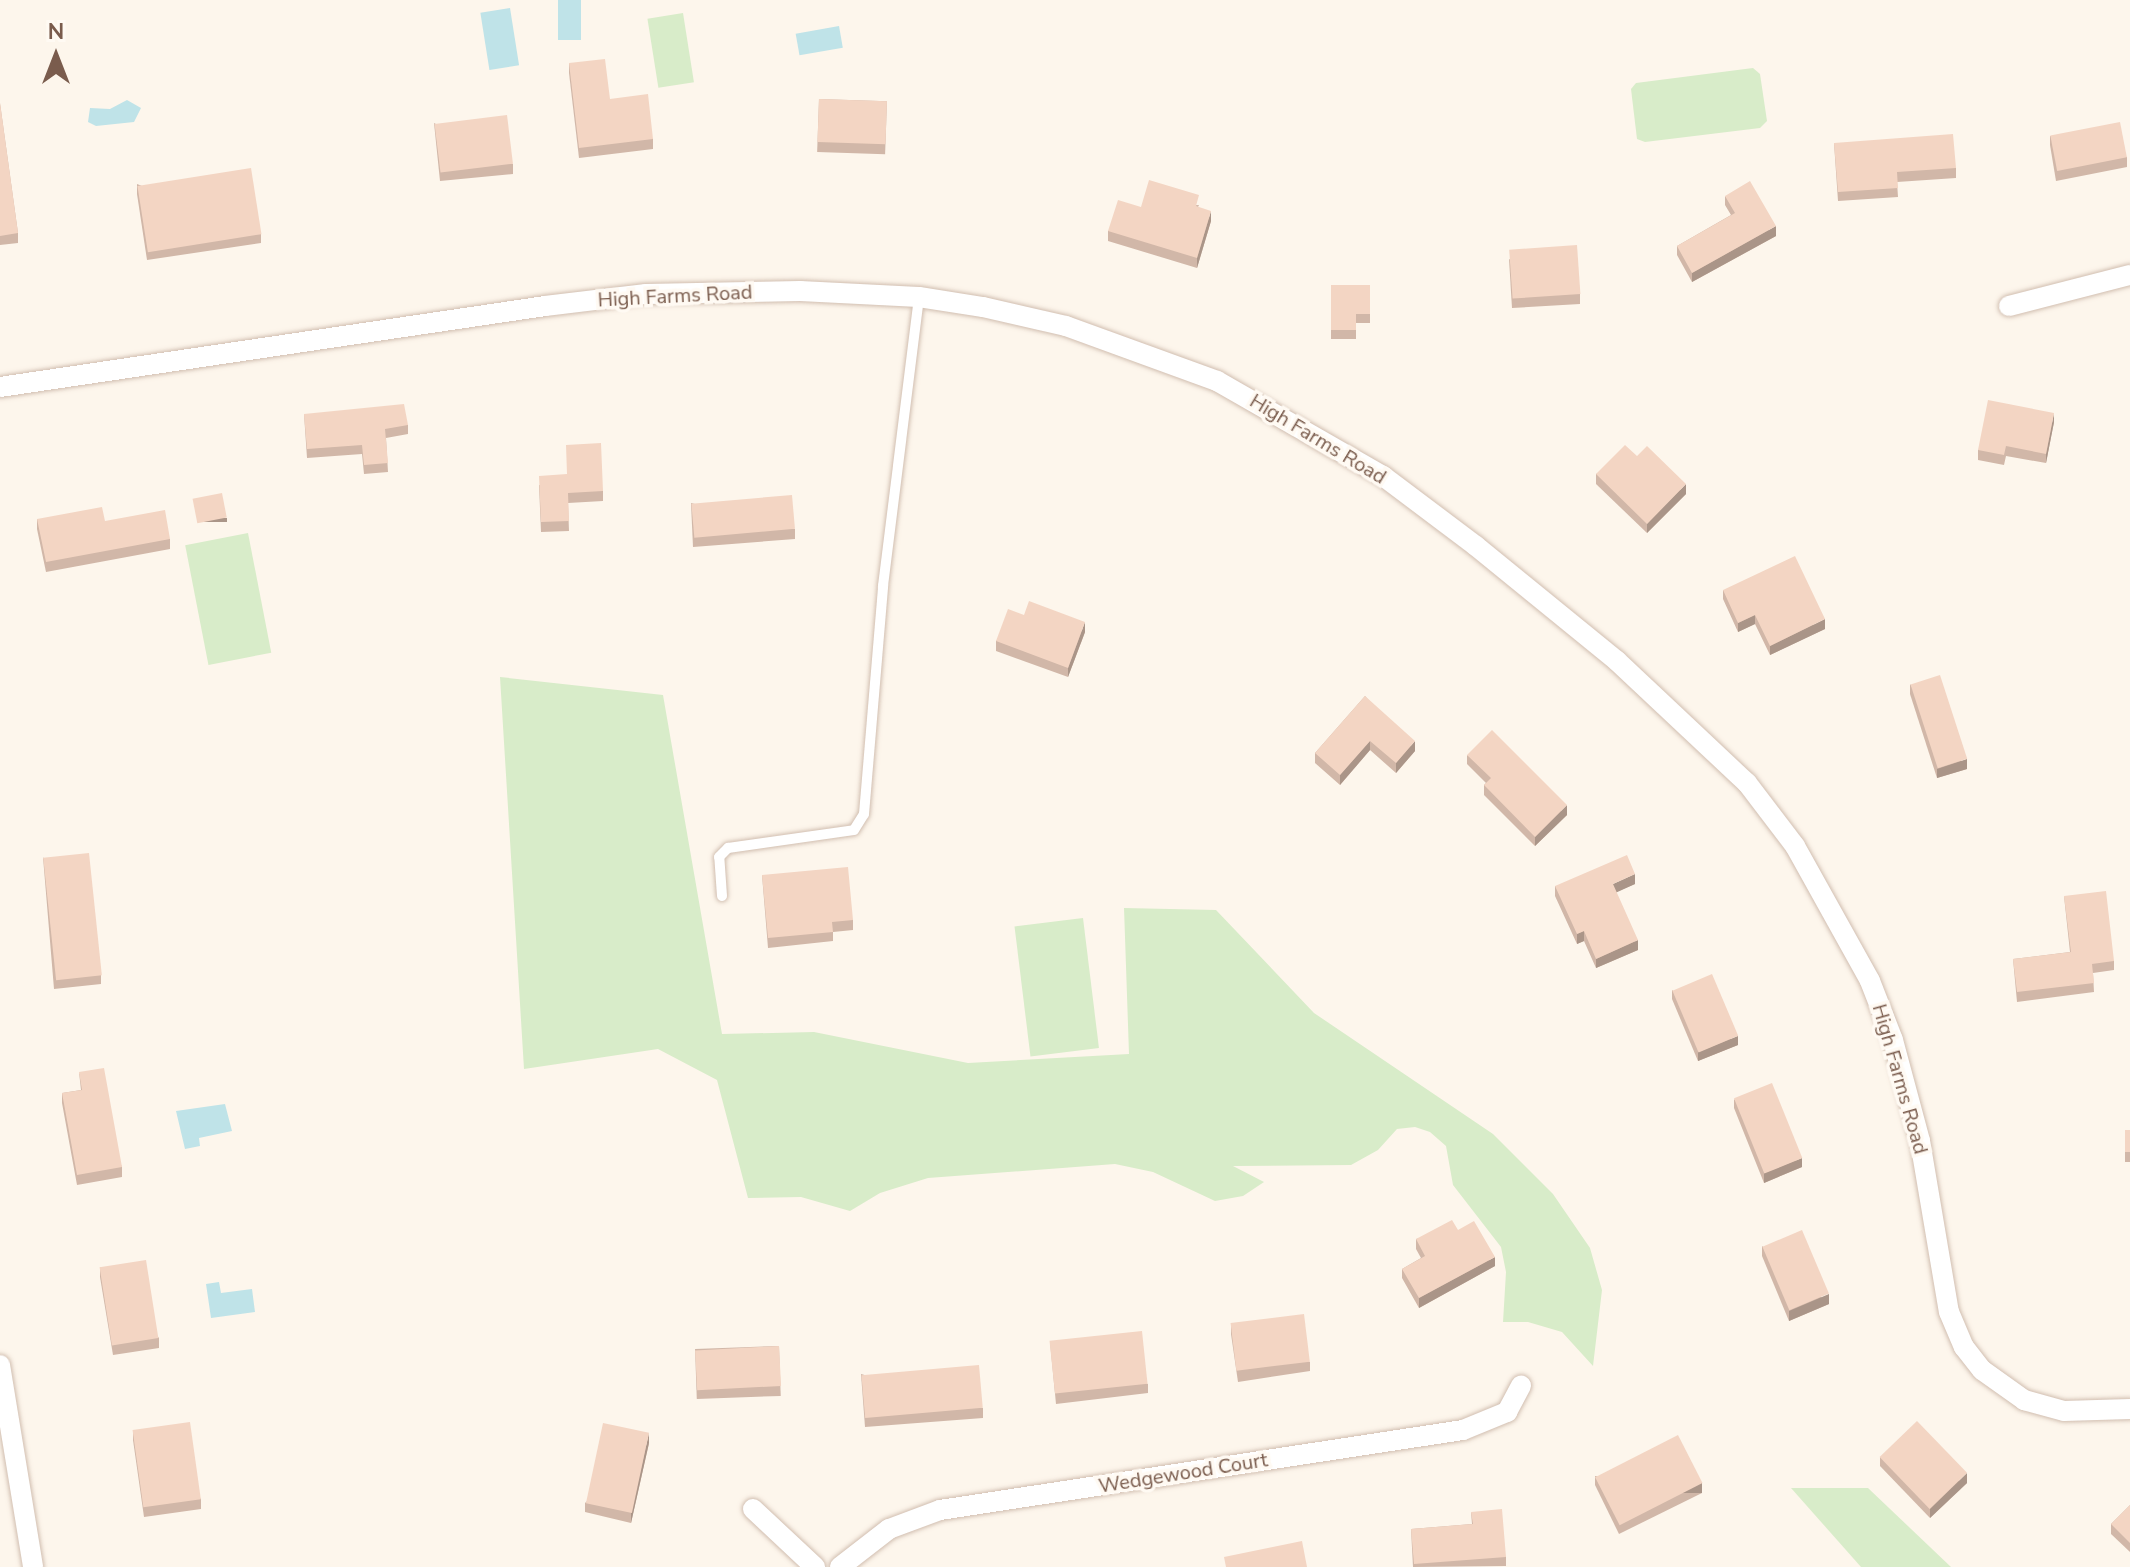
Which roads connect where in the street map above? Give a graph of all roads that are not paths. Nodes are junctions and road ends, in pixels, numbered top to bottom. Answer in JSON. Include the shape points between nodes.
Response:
{"nodes":[{"id":1,"x":2130,"y":275,"type":"edge"},
{"id":2,"x":919,"y":297,"type":"junction"},
{"id":3,"x":2009,"y":306,"type":"dead end"},
{"id":4,"x":0,"y":387,"type":"edge"},
{"id":5,"x":722,"y":896,"type":"dead end"},
{"id":6,"x":0,"y":1365,"type":"edge"},
{"id":7,"x":1521,"y":1386,"type":"dead end"},
{"id":8,"x":2130,"y":1409,"type":"edge"},
{"id":9,"x":753,"y":1509,"type":"dead end"},
{"id":10,"x":33,"y":1567,"type":"edge"},
{"id":11,"x":815,"y":1567,"type":"edge"},
{"id":12,"x":840,"y":1567,"type":"edge"}],
"edges":[{"from":1,"to":3,"type":"street"},
{"from":2,"to":4,"type":"street","name":"High Farms Road","via":[[800,291],[646,294]]},
{"from":2,"to":5,"type":"lane","via":[[883,586],[864,814],[854,830],[728,848],[719,857]]},
{"from":2,"to":8,"type":"street","name":"High Farms Road","via":[[1066,326],[1159,356],[1231,388],[1383,476],[1629,671],[1747,783],[1794,844],[1837,915],[1893,1040],[1920,1141],[1949,1312],[1964,1347],[1982,1370],[2024,1400],[2064,1411]]},
{"from":6,"to":10,"type":"street"},
{"from":7,"to":12,"type":"street","name":"Wedgewood Court","via":[[1507,1412],[1463,1430],[940,1510],[889,1529]]},
{"from":9,"to":11,"type":"street"}]}
